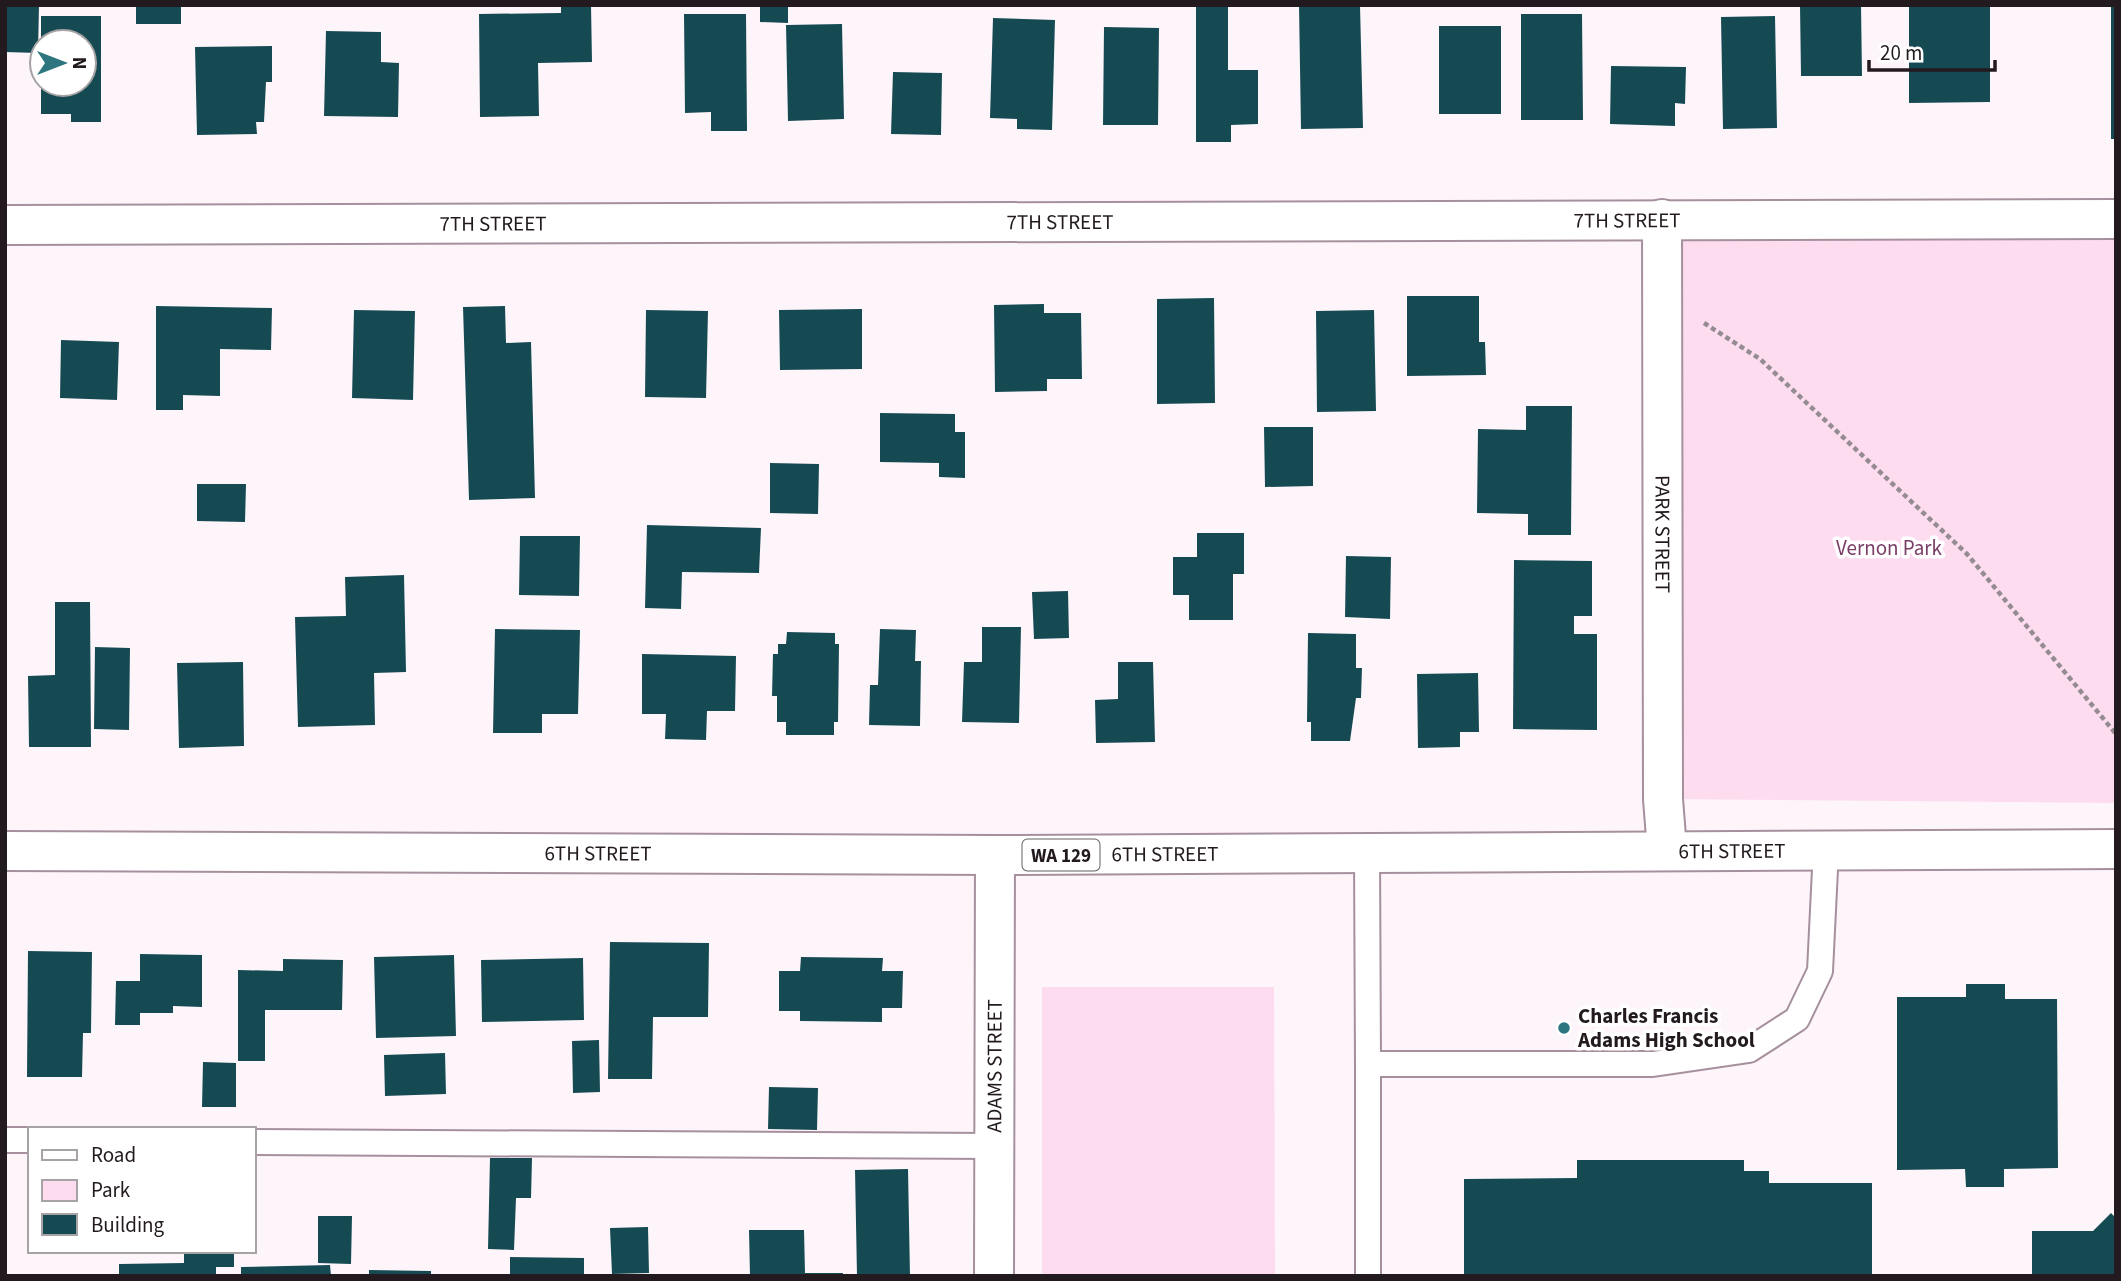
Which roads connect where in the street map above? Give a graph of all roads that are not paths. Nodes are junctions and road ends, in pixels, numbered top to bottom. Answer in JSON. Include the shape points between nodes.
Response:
{"nodes":[{"id":1,"x":1662,"y":219,"type":"junction"},
{"id":2,"x":2116,"y":219,"type":"edge"},
{"id":3,"x":5,"y":225,"type":"edge"},
{"id":4,"x":1826,"y":849,"type":"junction"},
{"id":5,"x":2116,"y":849,"type":"edge"},
{"id":6,"x":1667,"y":850,"type":"junction"},
{"id":7,"x":5,"y":851,"type":"edge"},
{"id":8,"x":1367,"y":852,"type":"junction"},
{"id":9,"x":995,"y":855,"type":"junction"},
{"id":10,"x":1368,"y":1064,"type":"junction"},
{"id":11,"x":5,"y":1140,"type":"edge"},
{"id":12,"x":28,"y":1140,"type":"edge"},
{"id":13,"x":256,"y":1142,"type":"edge"},
{"id":14,"x":995,"y":1146,"type":"junction"},
{"id":15,"x":994,"y":1276,"type":"edge"},
{"id":16,"x":1368,"y":1276,"type":"edge"}],
"edges":[{"from":1,"to":2,"type":"street","name":"7TH STREET"},
{"from":1,"to":3,"type":"street","name":"7TH STREET"},
{"from":1,"to":6,"type":"street","name":"PARK STREET","via":[[1663,799]]},
{"from":4,"to":5,"type":"street","name":"6TH STREET","number":"WA 129"},
{"from":4,"to":6,"type":"street","name":"6TH STREET","number":"WA 129"},
{"from":4,"to":10,"type":"lane","via":[[1820,971],[1797,1019],[1749,1050],[1653,1064]]},
{"from":6,"to":8,"type":"street","name":"6TH STREET","number":"WA 129"},
{"from":7,"to":9,"type":"street","name":"6TH STREET","number":"WA 129"},
{"from":8,"to":9,"type":"street","name":"6TH STREET","number":"WA 129"},
{"from":8,"to":10,"type":"lane"},
{"from":9,"to":14,"type":"street","name":"ADAMS STREET"},
{"from":10,"to":16,"type":"lane"},
{"from":11,"to":12,"type":"lane"},
{"from":13,"to":14,"type":"lane"},
{"from":14,"to":15,"type":"street","name":"ADAMS STREET"}]}
